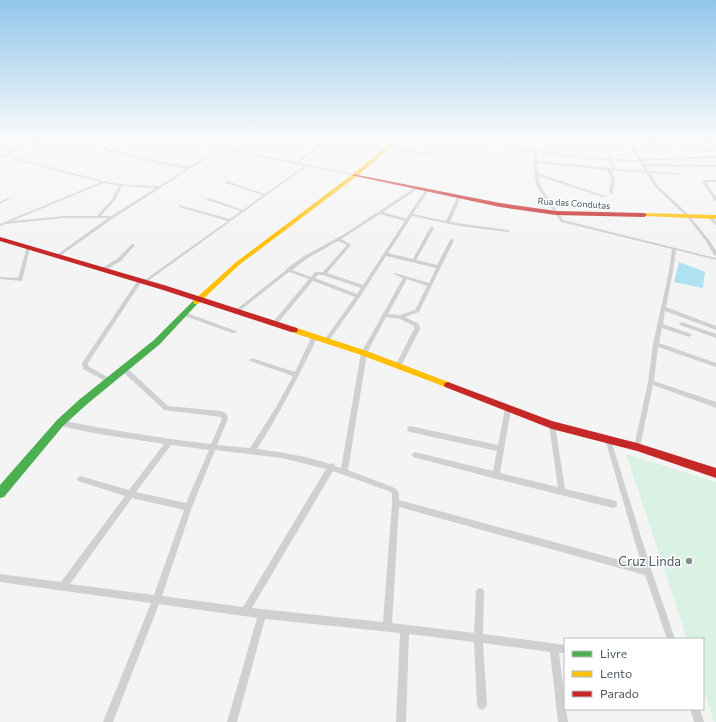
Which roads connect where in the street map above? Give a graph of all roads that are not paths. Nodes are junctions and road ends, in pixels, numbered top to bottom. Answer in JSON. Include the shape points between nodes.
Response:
{"nodes":[{"id":1,"x":648,"y":172,"type":"edge"},
{"id":2,"x":67,"y":173,"type":"edge"},
{"id":3,"x":182,"y":173,"type":"edge"},
{"id":4,"x":296,"y":173,"type":"edge"},
{"id":5,"x":342,"y":173,"type":"edge"},
{"id":6,"x":358,"y":173,"type":"edge"},
{"id":7,"x":610,"y":173,"type":"edge"},
{"id":8,"x":658,"y":173,"type":"edge"},
{"id":9,"x":537,"y":174,"type":"joint"},
{"id":10,"x":678,"y":174,"type":"dead end"},
{"id":11,"x":355,"y":175,"type":"junction"},
{"id":12,"x":716,"y":181,"type":"edge"},
{"id":13,"x":104,"y":182,"type":"junction"},
{"id":14,"x":226,"y":182,"type":"dead end"},
{"id":15,"x":121,"y":185,"type":"junction"},
{"id":16,"x":159,"y":187,"type":"junction"},
{"id":17,"x":417,"y":188,"type":"junction"},
{"id":18,"x":427,"y":190,"type":"junction"},
{"id":19,"x":711,"y":192,"type":"junction"},
{"id":20,"x":716,"y":192,"type":"edge"},
{"id":21,"x":610,"y":193,"type":"dead end"},
{"id":22,"x":266,"y":194,"type":"junction"},
{"id":23,"x":604,"y":196,"type":"dead end"},
{"id":24,"x":459,"y":197,"type":"junction"},
{"id":25,"x":8,"y":199,"type":"dead end"},
{"id":26,"x":208,"y":199,"type":"dead end"},
{"id":27,"x":716,"y":200,"type":"edge"},
{"id":28,"x":0,"y":203,"type":"edge"},
{"id":29,"x":180,"y":206,"type":"dead end"},
{"id":30,"x":243,"y":211,"type":"junction"},
{"id":31,"x":381,"y":213,"type":"junction"},
{"id":32,"x":556,"y":213,"type":"junction"},
{"id":33,"x":410,"y":215,"type":"junction"},
{"id":34,"x":688,"y":216,"type":"junction"},
{"id":35,"x":713,"y":216,"type":"edge"},
{"id":36,"x":98,"y":217,"type":"junction"},
{"id":37,"x":111,"y":218,"type":"junction"},
{"id":38,"x":230,"y":220,"type":"junction"},
{"id":39,"x":407,"y":220,"type":"junction"},
{"id":40,"x":448,"y":222,"type":"junction"},
{"id":41,"x":2,"y":224,"type":"edge"},
{"id":42,"x":716,"y":224,"type":"edge"},
{"id":43,"x":432,"y":228,"type":"dead end"},
{"id":44,"x":508,"y":231,"type":"dead end"},
{"id":45,"x":0,"y":239,"type":"edge"},
{"id":46,"x":338,"y":239,"type":"junction"},
{"id":47,"x":452,"y":240,"type":"dead end"},
{"id":48,"x":133,"y":245,"type":"dead end"},
{"id":49,"x":28,"y":248,"type":"junction"},
{"id":50,"x":674,"y":248,"type":"junction"},
{"id":51,"x":385,"y":254,"type":"junction"},
{"id":52,"x":716,"y":255,"type":"edge"},
{"id":53,"x":57,"y":257,"type":"junction"},
{"id":54,"x":716,"y":258,"type":"edge"},
{"id":55,"x":414,"y":261,"type":"junction"},
{"id":56,"x":438,"y":267,"type":"junction"},
{"id":57,"x":102,"y":270,"type":"junction"},
{"id":58,"x":288,"y":270,"type":"junction"},
{"id":59,"x":324,"y":274,"type":"junction"},
{"id":60,"x":396,"y":274,"type":"dead end"},
{"id":61,"x":406,"y":277,"type":"junction"},
{"id":62,"x":0,"y":278,"type":"edge"},
{"id":63,"x":311,"y":280,"type":"junction"},
{"id":64,"x":143,"y":282,"type":"junction"},
{"id":65,"x":430,"y":284,"type":"junction"},
{"id":66,"x":363,"y":287,"type":"junction"},
{"id":67,"x":358,"y":296,"type":"junction"},
{"id":68,"x":198,"y":300,"type":"junction"},
{"id":69,"x":663,"y":308,"type":"junction"},
{"id":70,"x":235,"y":312,"type":"junction"},
{"id":71,"x":184,"y":314,"type":"junction"},
{"id":72,"x":385,"y":315,"type":"junction"},
{"id":73,"x":400,"y":317,"type":"junction"},
{"id":74,"x":274,"y":324,"type":"junction"},
{"id":75,"x":682,"y":324,"type":"dead end"},
{"id":76,"x":660,"y":325,"type":"junction"},
{"id":77,"x":716,"y":328,"type":"edge"},
{"id":78,"x":234,"y":332,"type":"dead end"},
{"id":79,"x":689,"y":335,"type":"dead end"},
{"id":80,"x":716,"y":336,"type":"edge"},
{"id":81,"x":314,"y":338,"type":"junction"},
{"id":82,"x":326,"y":342,"type":"junction"},
{"id":83,"x":656,"y":344,"type":"junction"},
{"id":84,"x":364,"y":354,"type":"junction"},
{"id":85,"x":252,"y":360,"type":"dead end"},
{"id":86,"x":716,"y":365,"type":"edge"},
{"id":87,"x":398,"y":366,"type":"junction"},
{"id":88,"x":124,"y":369,"type":"junction"},
{"id":89,"x":297,"y":375,"type":"junction"},
{"id":90,"x":109,"y":381,"type":"junction"},
{"id":91,"x":651,"y":382,"type":"junction"},
{"id":92,"x":716,"y":404,"type":"edge"},
{"id":93,"x":508,"y":409,"type":"junction"},
{"id":94,"x":60,"y":423,"type":"junction"},
{"id":95,"x":552,"y":425,"type":"junction"},
{"id":96,"x":410,"y":429,"type":"dead end"},
{"id":97,"x":608,"y":439,"type":"junction"},
{"id":98,"x":169,"y":442,"type":"junction"},
{"id":99,"x":213,"y":447,"type":"junction"},
{"id":100,"x":637,"y":447,"type":"junction"},
{"id":101,"x":501,"y":449,"type":"junction"},
{"id":102,"x":251,"y":452,"type":"junction"},
{"id":103,"x":415,"y":455,"type":"dead end"},
{"id":104,"x":332,"y":466,"type":"junction"},
{"id":105,"x":344,"y":471,"type":"junction"},
{"id":106,"x":716,"y":473,"type":"edge"},
{"id":107,"x":496,"y":476,"type":"junction"},
{"id":108,"x":80,"y":479,"type":"dead end"},
{"id":109,"x":562,"y":491,"type":"junction"},
{"id":110,"x":0,"y":493,"type":"edge"},
{"id":111,"x":130,"y":494,"type":"junction"},
{"id":112,"x":396,"y":503,"type":"junction"},
{"id":113,"x":613,"y":504,"type":"dead end"},
{"id":114,"x":188,"y":507,"type":"junction"},
{"id":115,"x":648,"y":572,"type":"junction"},
{"id":116,"x":0,"y":578,"type":"edge"},
{"id":117,"x":63,"y":586,"type":"junction"},
{"id":118,"x":480,"y":592,"type":"dead end"},
{"id":119,"x":157,"y":599,"type":"junction"},
{"id":120,"x":245,"y":612,"type":"junction"},
{"id":121,"x":262,"y":614,"type":"junction"},
{"id":122,"x":387,"y":627,"type":"junction"},
{"id":123,"x":405,"y":629,"type":"junction"},
{"id":124,"x":670,"y":638,"type":"edge"},
{"id":125,"x":478,"y":639,"type":"junction"},
{"id":126,"x":554,"y":647,"type":"junction"},
{"id":127,"x":564,"y":649,"type":"edge"},
{"id":128,"x":482,"y":705,"type":"dead end"},
{"id":129,"x":695,"y":710,"type":"edge"},
{"id":130,"x":108,"y":722,"type":"edge"},
{"id":131,"x":232,"y":722,"type":"edge"},
{"id":132,"x":401,"y":722,"type":"edge"},
{"id":133,"x":563,"y":722,"type":"edge"},
{"id":134,"x":699,"y":722,"type":"edge"}],
"edges":[{"from":1,"to":34,"type":"street","via":[[657,186]]},
{"from":2,"to":13,"type":"street"},
{"from":3,"to":16,"type":"street"},
{"from":4,"to":22,"type":"street"},
{"from":5,"to":11,"type":"street","name":"Rua das Condutas"},
{"from":6,"to":11,"type":"street"},
{"from":7,"to":21,"type":"street","via":[[613,179]]},
{"from":8,"to":10,"type":"street"},
{"from":9,"to":23,"type":"street"},
{"from":9,"to":32,"type":"street","via":[[539,187]]},
{"from":11,"to":17,"type":"street","name":"Rua das Condutas"},
{"from":11,"to":68,"type":"street","via":[[237,264]]},
{"from":12,"to":19,"type":"street","via":[[704,181]]},
{"from":13,"to":15,"type":"street"},
{"from":13,"to":41,"type":"street"},
{"from":14,"to":22,"type":"street"},
{"from":15,"to":16,"type":"street"},
{"from":15,"to":36,"type":"street","via":[[114,200]]},
{"from":16,"to":37,"type":"street"},
{"from":17,"to":18,"type":"street","name":"Rua das Condutas"},
{"from":17,"to":31,"type":"street"},
{"from":18,"to":24,"type":"street","name":"Rua das Condutas"},
{"from":18,"to":33,"type":"street"},
{"from":19,"to":20,"type":"street"},
{"from":19,"to":27,"type":"street"},
{"from":22,"to":30,"type":"street"},
{"from":24,"to":32,"type":"street","name":"Rua das Condutas"},
{"from":24,"to":40,"type":"street"},
{"from":25,"to":28,"type":"street"},
{"from":26,"to":30,"type":"street"},
{"from":29,"to":38,"type":"street"},
{"from":30,"to":38,"type":"street"},
{"from":31,"to":39,"type":"street"},
{"from":31,"to":46,"type":"street"},
{"from":32,"to":34,"type":"street","name":"Rua das Condutas"},
{"from":32,"to":50,"type":"street","via":[[566,223]]},
{"from":33,"to":39,"type":"street"},
{"from":33,"to":40,"type":"street"},
{"from":34,"to":35,"type":"street","name":"Rua das Condutas"},
{"from":34,"to":52,"type":"street","via":[[708,240]]},
{"from":35,"to":42,"type":"street"},
{"from":36,"to":37,"type":"street"},
{"from":36,"to":41,"type":"street","via":[[64,217]]},
{"from":37,"to":53,"type":"street"},
{"from":38,"to":64,"type":"street"},
{"from":39,"to":51,"type":"street"},
{"from":40,"to":44,"type":"street"},
{"from":43,"to":55,"type":"street"},
{"from":45,"to":49,"type":"street"},
{"from":46,"to":58,"type":"street"},
{"from":46,"to":59,"type":"street","via":[[349,245]]},
{"from":47,"to":56,"type":"street"},
{"from":48,"to":57,"type":"street","via":[[119,260]]},
{"from":49,"to":53,"type":"street"},
{"from":49,"to":62,"type":"street","via":[[20,280]]},
{"from":50,"to":54,"type":"street"},
{"from":50,"to":69,"type":"street"},
{"from":51,"to":55,"type":"street"},
{"from":51,"to":66,"type":"street"},
{"from":53,"to":57,"type":"street"},
{"from":55,"to":56,"type":"street"},
{"from":56,"to":65,"type":"street"},
{"from":57,"to":64,"type":"street"},
{"from":58,"to":63,"type":"street"},
{"from":58,"to":70,"type":"street"},
{"from":59,"to":63,"type":"street","via":[[317,273]]},
{"from":59,"to":66,"type":"street"},
{"from":60,"to":61,"type":"street"},
{"from":61,"to":65,"type":"street"},
{"from":61,"to":72,"type":"street"},
{"from":63,"to":67,"type":"street"},
{"from":63,"to":74,"type":"street"},
{"from":64,"to":68,"type":"street"},
{"from":64,"to":90,"type":"street","via":[[85,363],[85,367]]},
{"from":65,"to":73,"type":"street","via":[[417,311]]},
{"from":66,"to":67,"type":"street"},
{"from":67,"to":82,"type":"street"},
{"from":68,"to":70,"type":"street"},
{"from":68,"to":71,"type":"street"},
{"from":69,"to":76,"type":"street"},
{"from":69,"to":77,"type":"street"},
{"from":70,"to":74,"type":"street"},
{"from":71,"to":78,"type":"street"},
{"from":71,"to":88,"type":"street","via":[[157,342]]},
{"from":72,"to":73,"type":"street"},
{"from":72,"to":84,"type":"street"},
{"from":73,"to":87,"type":"street","via":[[415,323],[417,329]]},
{"from":74,"to":81,"type":"street"},
{"from":75,"to":80,"type":"street"},
{"from":76,"to":79,"type":"street"},
{"from":76,"to":83,"type":"street"},
{"from":81,"to":82,"type":"street"},
{"from":81,"to":89,"type":"street"},
{"from":82,"to":84,"type":"street"},
{"from":83,"to":86,"type":"street"},
{"from":83,"to":91,"type":"street"},
{"from":84,"to":87,"type":"street"},
{"from":84,"to":105,"type":"street"},
{"from":85,"to":89,"type":"street"},
{"from":87,"to":93,"type":"street"},
{"from":88,"to":90,"type":"street"},
{"from":88,"to":99,"type":"street","via":[[166,408],[224,415],[225,419]]},
{"from":89,"to":102,"type":"street"},
{"from":90,"to":94,"type":"street"},
{"from":91,"to":92,"type":"street"},
{"from":91,"to":100,"type":"street"},
{"from":93,"to":95,"type":"street"},
{"from":93,"to":101,"type":"street"},
{"from":94,"to":98,"type":"street"},
{"from":94,"to":110,"type":"street"},
{"from":95,"to":97,"type":"street"},
{"from":95,"to":109,"type":"street"},
{"from":96,"to":101,"type":"street"},
{"from":97,"to":100,"type":"street"},
{"from":97,"to":115,"type":"street"},
{"from":98,"to":99,"type":"street"},
{"from":98,"to":111,"type":"street"},
{"from":99,"to":102,"type":"street"},
{"from":99,"to":114,"type":"street"},
{"from":100,"to":106,"type":"street"},
{"from":101,"to":107,"type":"street"},
{"from":102,"to":104,"type":"street","via":[[300,458]]},
{"from":103,"to":107,"type":"street"},
{"from":104,"to":105,"type":"street"},
{"from":104,"to":120,"type":"street"},
{"from":105,"to":112,"type":"street","via":[[393,490]]},
{"from":107,"to":109,"type":"street"},
{"from":108,"to":111,"type":"street"},
{"from":109,"to":113,"type":"street"},
{"from":111,"to":114,"type":"street"},
{"from":111,"to":117,"type":"street"},
{"from":112,"to":115,"type":"street"},
{"from":112,"to":122,"type":"street"},
{"from":114,"to":119,"type":"street"},
{"from":115,"to":124,"type":"street"},
{"from":116,"to":117,"type":"street"},
{"from":117,"to":119,"type":"street"},
{"from":118,"to":125,"type":"street"},
{"from":119,"to":120,"type":"street"},
{"from":119,"to":130,"type":"street"},
{"from":120,"to":121,"type":"street"},
{"from":121,"to":122,"type":"street"},
{"from":121,"to":131,"type":"street"},
{"from":122,"to":123,"type":"street"},
{"from":123,"to":125,"type":"street"},
{"from":123,"to":132,"type":"street"},
{"from":125,"to":126,"type":"street"},
{"from":125,"to":128,"type":"street"},
{"from":126,"to":127,"type":"street"},
{"from":126,"to":133,"type":"street"},
{"from":129,"to":134,"type":"street"}]}
